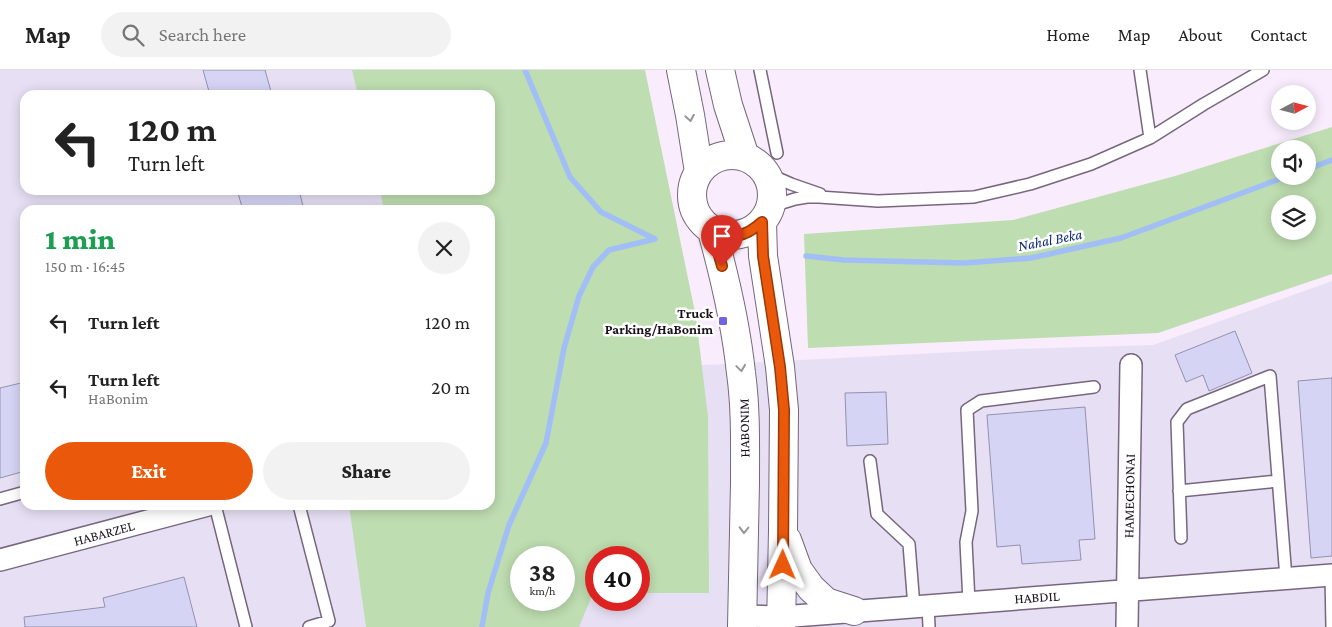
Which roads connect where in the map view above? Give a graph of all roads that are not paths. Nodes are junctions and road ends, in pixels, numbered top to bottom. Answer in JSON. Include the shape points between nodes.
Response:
{"nodes":[{"id":1,"x":680,"y":70,"type":"edge"},
{"id":2,"x":720,"y":70,"type":"edge"},
{"id":3,"x":760,"y":70,"type":"edge"},
{"id":4,"x":1140,"y":70,"type":"edge"},
{"id":5,"x":1263,"y":70,"type":"edge"},
{"id":6,"x":1150,"y":138,"type":"junction"},
{"id":7,"x":763,"y":161,"type":"junction"},
{"id":8,"x":699,"y":172,"type":"junction"},
{"id":9,"x":834,"y":198,"type":"junction"},
{"id":10,"x":766,"y":217,"type":"junction"},
{"id":11,"x":712,"y":231,"type":"junction"},
{"id":12,"x":1131,"y":365,"type":"dead end"},
{"id":13,"x":1094,"y":387,"type":"dead end"},
{"id":14,"x":870,"y":461,"type":"dead end"},
{"id":15,"x":1278,"y":481,"type":"junction"},
{"id":16,"x":1180,"y":491,"type":"junction"},
{"id":17,"x":20,"y":493,"type":"edge"},
{"id":18,"x":0,"y":499,"type":"edge"},
{"id":19,"x":189,"y":510,"type":"edge"},
{"id":20,"x":217,"y":510,"type":"edge"},
{"id":21,"x":300,"y":510,"type":"edge"},
{"id":22,"x":784,"y":530,"type":"junction"},
{"id":23,"x":1181,"y":538,"type":"dead end"},
{"id":24,"x":0,"y":560,"type":"edge"},
{"id":25,"x":1332,"y":575,"type":"edge"},
{"id":26,"x":1286,"y":578,"type":"junction"},
{"id":27,"x":1127,"y":590,"type":"junction"},
{"id":28,"x":969,"y":602,"type":"junction"},
{"id":29,"x":921,"y":606,"type":"junction"},
{"id":30,"x":854,"y":611,"type":"junction"},
{"id":31,"x":742,"y":621,"type":"edge"},
{"id":32,"x":781,"y":622,"type":"edge"},
{"id":33,"x":246,"y":627,"type":"edge"},
{"id":34,"x":309,"y":627,"type":"edge"},
{"id":35,"x":929,"y":627,"type":"edge"},
{"id":36,"x":1127,"y":627,"type":"edge"},
{"id":37,"x":1332,"y":627,"type":"edge"}],
"edges":[{"from":1,"to":8,"type":"street","one_way":true},
{"from":2,"to":7,"type":"street","via":[[728,105]]},
{"from":3,"to":7,"type":"lane"},
{"from":4,"to":6,"type":"lane"},
{"from":5,"to":6,"type":"lane"},
{"from":6,"to":9,"type":"lane","via":[[1090,164],[1030,184],[974,197],[878,201]]},
{"from":7,"to":8,"type":"street","via":[[720,156]]},
{"from":7,"to":9,"type":"lane","via":[[791,184]]},
{"from":7,"to":10,"type":"street","via":[[772,198]]},
{"from":8,"to":11,"type":"street","via":[[691,198],[694,211]]},
{"from":9,"to":10,"type":"lane","via":[[795,199],[782,203]]},
{"from":10,"to":11,"type":"street","via":[[752,231],[739,236],[725,236]]},
{"from":10,"to":22,"type":"street","via":[[763,256],[784,410]]},
{"from":11,"to":31,"type":"street","name":"HABONIM","one_way":true,"via":[[733,320],[745,412]]},
{"from":12,"to":27,"type":"street","name":"HAMECHONAI"},
{"from":13,"to":28,"type":"lane","via":[[980,401],[967,410],[972,511],[966,542]]},
{"from":14,"to":29,"type":"lane","via":[[877,514],[909,544]]},
{"from":15,"to":16,"type":"lane"},
{"from":15,"to":16,"type":"lane","via":[[1270,376],[1188,409],[1177,422]]},
{"from":15,"to":26,"type":"lane"},
{"from":16,"to":23,"type":"lane"},
{"from":17,"to":18,"type":"lane"},
{"from":19,"to":24,"type":"street","name":"HABARZEL"},
{"from":20,"to":33,"type":"lane"},
{"from":21,"to":34,"type":"lane","via":[[329,621]]},
{"from":22,"to":30,"type":"street","via":[[798,570],[811,588],[826,602]]},
{"from":22,"to":32,"type":"street"},
{"from":25,"to":26,"type":"street","name":"HABDIL"},
{"from":25,"to":37,"type":"lane"},
{"from":26,"to":27,"type":"street","name":"HABDIL"},
{"from":27,"to":28,"type":"street","name":"HABDIL"},
{"from":27,"to":36,"type":"street","name":"HAMECHONAI"},
{"from":28,"to":29,"type":"street","name":"HABDIL"},
{"from":29,"to":30,"type":"street","name":"HABDIL"},
{"from":29,"to":35,"type":"lane"},
{"from":30,"to":32,"type":"street","name":"HABDIL"},
{"from":31,"to":32,"type":"street","name":"HABDIL"}]}
